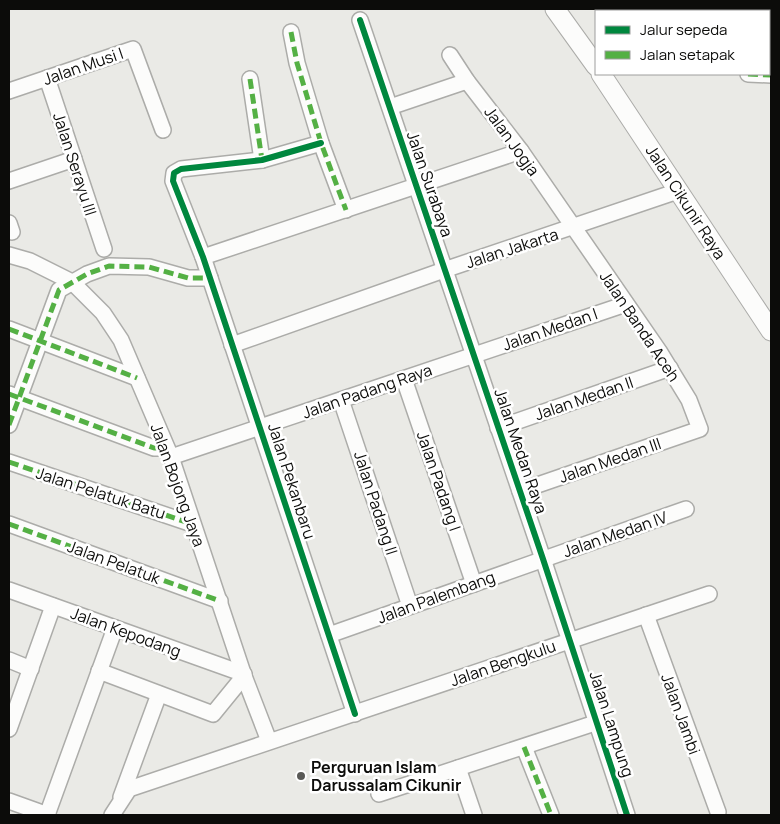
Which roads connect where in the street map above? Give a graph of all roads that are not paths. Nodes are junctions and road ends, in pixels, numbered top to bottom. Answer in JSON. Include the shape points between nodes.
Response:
{"nodes":[{"id":1,"x":555,"y":9,"type":"edge"},
{"id":2,"x":360,"y":20,"type":"dead end"},
{"id":3,"x":291,"y":32,"type":"dead end"},
{"id":4,"x":450,"y":55,"type":"dead end"},
{"id":5,"x":595,"y":64,"type":"edge"},
{"id":6,"x":602,"y":75,"type":"edge"},
{"id":7,"x":47,"y":78,"type":"junction"},
{"id":8,"x":250,"y":79,"type":"dead end"},
{"id":9,"x":467,"y":81,"type":"junction"},
{"id":10,"x":9,"y":91,"type":"edge"},
{"id":11,"x":390,"y":107,"type":"junction"},
{"id":12,"x":163,"y":130,"type":"dead end"},
{"id":13,"x":322,"y":143,"type":"junction"},
{"id":14,"x":521,"y":151,"type":"junction"},
{"id":15,"x":74,"y":159,"type":"junction"},
{"id":16,"x":262,"y":160,"type":"junction"},
{"id":17,"x":9,"y":181,"type":"edge"},
{"id":18,"x":416,"y":186,"type":"junction"},
{"id":19,"x":678,"y":192,"type":"junction"},
{"id":20,"x":346,"y":210,"type":"junction"},
{"id":21,"x":573,"y":228,"type":"junction"},
{"id":22,"x":104,"y":249,"type":"dead end"},
{"id":23,"x":9,"y":254,"type":"edge"},
{"id":24,"x":203,"y":257,"type":"junction"},
{"id":25,"x":444,"y":270,"type":"junction"},
{"id":26,"x":210,"y":278,"type":"junction"},
{"id":27,"x":72,"y":282,"type":"junction"},
{"id":28,"x":626,"y":304,"type":"junction"},
{"id":29,"x":9,"y":329,"type":"edge"},
{"id":30,"x":771,"y":331,"type":"edge"},
{"id":31,"x":39,"y":341,"type":"junction"},
{"id":32,"x":232,"y":345,"type":"junction"},
{"id":33,"x":474,"y":355,"type":"junction"},
{"id":34,"x":670,"y":368,"type":"junction"},
{"id":35,"x":137,"y":378,"type":"junction"},
{"id":36,"x":404,"y":379,"type":"junction"},
{"id":37,"x":14,"y":396,"type":"edge"},
{"id":38,"x":342,"y":400,"type":"junction"},
{"id":39,"x":9,"y":425,"type":"edge"},
{"id":40,"x":260,"y":427,"type":"junction"},
{"id":41,"x":498,"y":428,"type":"junction"},
{"id":42,"x":700,"y":429,"type":"joint"},
{"id":43,"x":168,"y":453,"type":"junction"},
{"id":44,"x":9,"y":462,"type":"edge"},
{"id":45,"x":520,"y":491,"type":"junction"},
{"id":46,"x":686,"y":509,"type":"dead end"},
{"id":47,"x":9,"y":524,"type":"edge"},
{"id":48,"x":192,"y":524,"type":"junction"},
{"id":49,"x":543,"y":559,"type":"junction"},
{"id":50,"x":474,"y":584,"type":"junction"},
{"id":51,"x":9,"y":590,"type":"edge"},
{"id":52,"x":709,"y":594,"type":"dead end"},
{"id":53,"x":220,"y":601,"type":"junction"},
{"id":54,"x":53,"y":606,"type":"junction"},
{"id":55,"x":410,"y":606,"type":"junction"},
{"id":56,"x":646,"y":615,"type":"junction"},
{"id":57,"x":115,"y":628,"type":"junction"},
{"id":58,"x":329,"y":635,"type":"junction"},
{"id":59,"x":570,"y":641,"type":"junction"},
{"id":60,"x":9,"y":660,"type":"edge"},
{"id":61,"x":31,"y":668,"type":"junction"},
{"id":62,"x":99,"y":671,"type":"junction"},
{"id":63,"x":244,"y":675,"type":"junction"},
{"id":64,"x":159,"y":694,"type":"junction"},
{"id":65,"x":355,"y":714,"type":"junction"},
{"id":66,"x":598,"y":722,"type":"junction"},
{"id":67,"x":9,"y":729,"type":"edge"},
{"id":68,"x":269,"y":741,"type":"junction"},
{"id":69,"x":524,"y":747,"type":"junction"},
{"id":70,"x":458,"y":768,"type":"junction"},
{"id":71,"x":378,"y":794,"type":"dead end"},
{"id":72,"x":121,"y":798,"type":"junction"},
{"id":73,"x":9,"y":801,"type":"edge"},
{"id":74,"x":718,"y":812,"type":"dead end"},
{"id":75,"x":47,"y":815,"type":"edge"},
{"id":76,"x":112,"y":815,"type":"edge"},
{"id":77,"x":474,"y":815,"type":"edge"},
{"id":78,"x":551,"y":815,"type":"edge"},
{"id":79,"x":627,"y":815,"type":"edge"}],
"edges":[{"from":1,"to":5,"type":"street","name":"Jalan Cikunir Raya"},
{"from":2,"to":11,"type":"street","name":"Jalan Surabaya"},
{"from":3,"to":13,"type":"street","via":[[296,63]]},
{"from":4,"to":9,"type":"street","name":"Jalan Jogja"},
{"from":6,"to":19,"type":"street","name":"Jalan Cikunir Raya"},
{"from":7,"to":10,"type":"street","name":"Jalan Musi I"},
{"from":7,"to":12,"type":"street","name":"Jalan Musi I","via":[[133,50]]},
{"from":7,"to":15,"type":"street","name":"Jalan Serayu III"},
{"from":8,"to":16,"type":"street"},
{"from":9,"to":11,"type":"street"},
{"from":9,"to":14,"type":"street","name":"Jalan Jogja"},
{"from":11,"to":18,"type":"street","name":"Jalan Surabaya"},
{"from":13,"to":16,"type":"street"},
{"from":13,"to":20,"type":"street"},
{"from":14,"to":18,"type":"street"},
{"from":14,"to":21,"type":"street","name":"Jalan Jogja"},
{"from":15,"to":17,"type":"street"},
{"from":15,"to":22,"type":"street","name":"Jalan Serayu III"},
{"from":16,"to":24,"type":"street","name":"Jalan Pekanbaru","via":[[181,169],[174,173],[173,181]]},
{"from":18,"to":20,"type":"street"},
{"from":18,"to":25,"type":"street","name":"Jalan Surabaya"},
{"from":19,"to":21,"type":"street","name":"Jalan Jakarta"},
{"from":19,"to":30,"type":"street","name":"Jalan Cikunir Raya"},
{"from":20,"to":24,"type":"street"},
{"from":21,"to":25,"type":"street","name":"Jalan Jakarta"},
{"from":21,"to":28,"type":"street","name":"Jalan Banda Aceh"},
{"from":23,"to":27,"type":"street","name":"Jalan Bojong Jaya"},
{"from":24,"to":26,"type":"street","name":"Jalan Pekanbaru"},
{"from":25,"to":32,"type":"street","name":"Jalan Jakarta"},
{"from":25,"to":33,"type":"street","name":"Jalan Medan Raya"},
{"from":26,"to":27,"type":"street","via":[[188,278],[149,267],[109,266]]},
{"from":26,"to":32,"type":"street","name":"Jalan Pekanbaru"},
{"from":27,"to":31,"type":"street","via":[[59,290]]},
{"from":27,"to":35,"type":"street","name":"Jalan Bojong Jaya","via":[[103,313],[121,340]]},
{"from":28,"to":33,"type":"street","name":"Jalan Medan I"},
{"from":28,"to":34,"type":"street","name":"Jalan Banda Aceh"},
{"from":29,"to":31,"type":"street"},
{"from":31,"to":35,"type":"street"},
{"from":31,"to":37,"type":"street"},
{"from":32,"to":40,"type":"street","name":"Jalan Pekanbaru"},
{"from":33,"to":36,"type":"street","name":"Jalan Padang Raya"},
{"from":33,"to":41,"type":"street","name":"Jalan Medan Raya"},
{"from":34,"to":41,"type":"street","name":"Jalan Medan II"},
{"from":34,"to":42,"type":"street","name":"Jalan Banda Aceh","via":[[689,400]]},
{"from":35,"to":43,"type":"street","name":"Jalan Bojong Jaya"},
{"from":36,"to":38,"type":"street","name":"Jalan Padang Raya"},
{"from":36,"to":50,"type":"street","name":"Jalan Padang I"},
{"from":37,"to":39,"type":"street"},
{"from":37,"to":43,"type":"street"},
{"from":38,"to":40,"type":"street","name":"Jalan Padang Raya"},
{"from":38,"to":55,"type":"street","name":"Jalan Padang II"},
{"from":40,"to":43,"type":"street","name":"Jalan Padang Raya"},
{"from":40,"to":58,"type":"street","name":"Jalan Pekanbaru"},
{"from":41,"to":45,"type":"street","name":"Jalan Medan Raya"},
{"from":42,"to":45,"type":"street","name":"Jalan Medan III"},
{"from":43,"to":48,"type":"street","name":"Jalan Bojong Jaya"},
{"from":44,"to":48,"type":"street","name":"Jalan Pelatuk Batu"},
{"from":45,"to":49,"type":"street","name":"Jalan Medan Raya"},
{"from":46,"to":49,"type":"street","name":"Jalan Medan IV"},
{"from":47,"to":53,"type":"street","name":"Jalan Pelatuk"},
{"from":48,"to":53,"type":"street","name":"Jalan Bojong Jaya"},
{"from":49,"to":50,"type":"street","name":"Jalan Palembang"},
{"from":49,"to":59,"type":"street","name":"Jalan Medan Raya"},
{"from":50,"to":55,"type":"street","name":"Jalan Palembang"},
{"from":51,"to":54,"type":"street","name":"Jalan Kepodang"},
{"from":52,"to":56,"type":"street","name":"Jalan Bengkulu"},
{"from":53,"to":63,"type":"street","name":"Jalan Bojong Jaya"},
{"from":54,"to":57,"type":"street","name":"Jalan Kepodang"},
{"from":54,"to":61,"type":"street"},
{"from":55,"to":58,"type":"street","name":"Jalan Palembang"},
{"from":56,"to":59,"type":"street","name":"Jalan Bengkulu"},
{"from":56,"to":74,"type":"street","name":"Jalan Jambi"},
{"from":57,"to":62,"type":"street"},
{"from":57,"to":63,"type":"street","name":"Jalan Kepodang"},
{"from":58,"to":65,"type":"street","name":"Jalan Pekanbaru"},
{"from":59,"to":65,"type":"street","name":"Jalan Bengkulu"},
{"from":59,"to":66,"type":"street","name":"Jalan Lampung"},
{"from":60,"to":61,"type":"street"},
{"from":61,"to":67,"type":"street"},
{"from":62,"to":64,"type":"street"},
{"from":62,"to":75,"type":"street"},
{"from":63,"to":64,"type":"street","via":[[213,714]]},
{"from":63,"to":68,"type":"street","name":"Jalan Bojong Jaya"},
{"from":64,"to":72,"type":"street"},
{"from":65,"to":68,"type":"street","name":"Jalan Bengkulu"},
{"from":66,"to":69,"type":"street"},
{"from":66,"to":79,"type":"street","name":"Jalan Lampung"},
{"from":68,"to":72,"type":"street","name":"Jalan Bengkulu","via":[[129,789]]},
{"from":69,"to":70,"type":"street"},
{"from":69,"to":78,"type":"street"},
{"from":70,"to":71,"type":"street"},
{"from":70,"to":77,"type":"street"},
{"from":72,"to":76,"type":"street"},
{"from":73,"to":75,"type":"street"}]}
